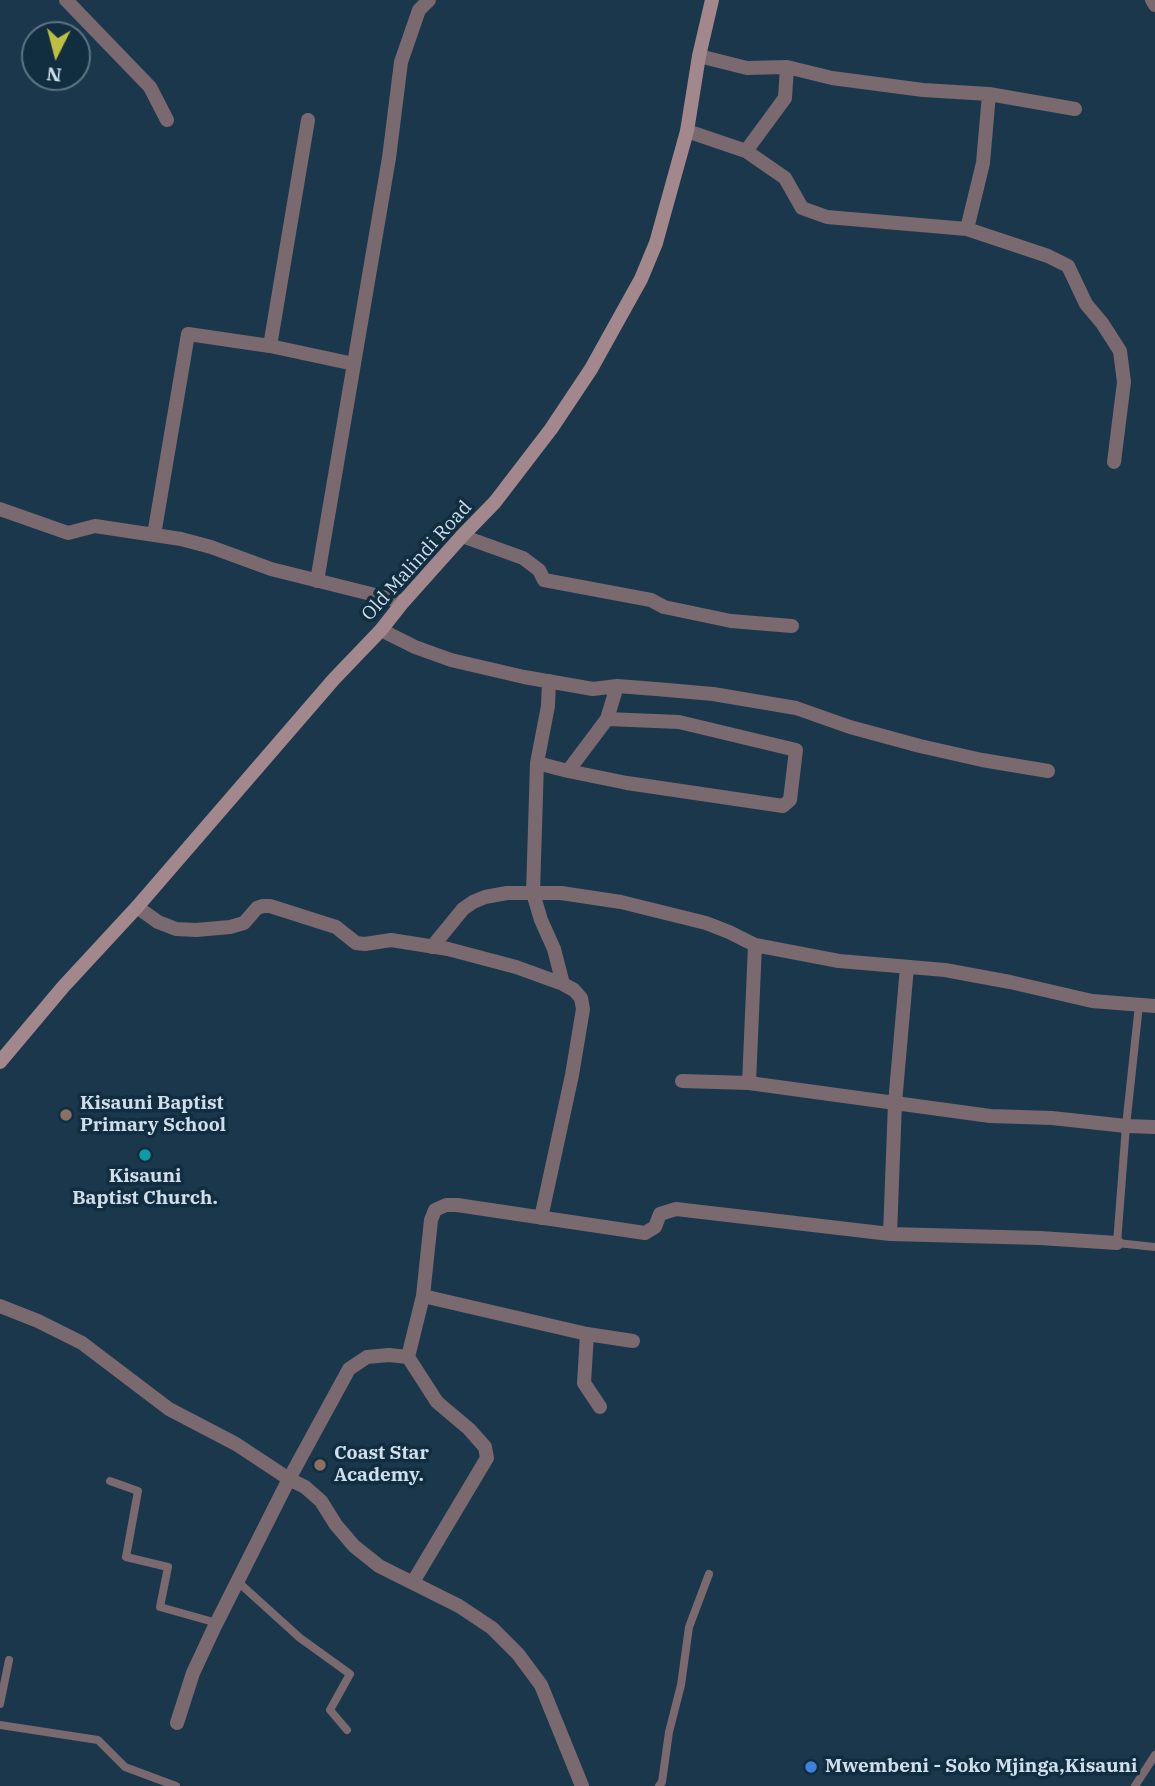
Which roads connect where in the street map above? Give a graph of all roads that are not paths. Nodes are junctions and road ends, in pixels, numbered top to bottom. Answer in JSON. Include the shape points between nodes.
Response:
{"nodes":[{"id":1,"x":66,"y":0,"type":"edge"},
{"id":2,"x":429,"y":0,"type":"edge"},
{"id":3,"x":712,"y":0,"type":"edge"},
{"id":4,"x":1152,"y":0,"type":"edge"},
{"id":5,"x":1155,"y":5,"type":"edge"},
{"id":6,"x":699,"y":56,"type":"junction"},
{"id":7,"x":786,"y":67,"type":"junction"},
{"id":8,"x":989,"y":94,"type":"junction"},
{"id":9,"x":1076,"y":109,"type":"dead end"},
{"id":10,"x":167,"y":120,"type":"dead end"},
{"id":11,"x":308,"y":120,"type":"dead end"},
{"id":12,"x":687,"y":131,"type":"junction"},
{"id":13,"x":746,"y":150,"type":"junction"},
{"id":14,"x":967,"y":229,"type":"junction"},
{"id":15,"x":270,"y":346,"type":"junction"},
{"id":16,"x":354,"y":364,"type":"junction"},
{"id":17,"x":1114,"y":462,"type":"dead end"},
{"id":18,"x":0,"y":509,"type":"edge"},
{"id":19,"x":154,"y":535,"type":"junction"},
{"id":20,"x":462,"y":536,"type":"junction"},
{"id":21,"x":317,"y":581,"type":"junction"},
{"id":22,"x":403,"y":603,"type":"junction"},
{"id":23,"x":792,"y":626,"type":"dead end"},
{"id":24,"x":381,"y":630,"type":"junction"},
{"id":25,"x":549,"y":681,"type":"junction"},
{"id":26,"x":617,"y":686,"type":"junction"},
{"id":27,"x":607,"y":719,"type":"junction"},
{"id":28,"x":537,"y":763,"type":"junction"},
{"id":29,"x":568,"y":771,"type":"junction"},
{"id":30,"x":1048,"y":771,"type":"dead end"},
{"id":31,"x":533,"y":893,"type":"junction"},
{"id":32,"x":137,"y":907,"type":"junction"},
{"id":33,"x":755,"y":944,"type":"junction"},
{"id":34,"x":432,"y":947,"type":"junction"},
{"id":35,"x":907,"y":967,"type":"junction"},
{"id":36,"x":563,"y":984,"type":"junction"},
{"id":37,"x":1139,"y":1004,"type":"junction"},
{"id":38,"x":1155,"y":1006,"type":"edge"},
{"id":39,"x":0,"y":1062,"type":"edge"},
{"id":40,"x":682,"y":1081,"type":"dead end"},
{"id":41,"x":749,"y":1083,"type":"junction"},
{"id":42,"x":895,"y":1103,"type":"junction"},
{"id":43,"x":1126,"y":1126,"type":"junction"},
{"id":44,"x":1155,"y":1127,"type":"edge"},
{"id":45,"x":541,"y":1217,"type":"junction"},
{"id":46,"x":890,"y":1234,"type":"junction"},
{"id":47,"x":1116,"y":1243,"type":"junction"},
{"id":48,"x":1155,"y":1247,"type":"edge"},
{"id":49,"x":423,"y":1296,"type":"junction"},
{"id":50,"x":0,"y":1306,"type":"edge"},
{"id":51,"x":587,"y":1334,"type":"junction"},
{"id":52,"x":633,"y":1341,"type":"dead end"},
{"id":53,"x":408,"y":1357,"type":"junction"},
{"id":54,"x":600,"y":1407,"type":"dead end"},
{"id":55,"x":289,"y":1479,"type":"junction"},
{"id":56,"x":110,"y":1481,"type":"dead end"},
{"id":57,"x":709,"y":1574,"type":"dead end"},
{"id":58,"x":237,"y":1581,"type":"junction"},
{"id":59,"x":413,"y":1582,"type":"junction"},
{"id":60,"x":216,"y":1623,"type":"junction"},
{"id":61,"x":9,"y":1660,"type":"dead end"},
{"id":62,"x":0,"y":1704,"type":"edge"},
{"id":63,"x":177,"y":1723,"type":"dead end"},
{"id":64,"x":0,"y":1725,"type":"edge"},
{"id":65,"x":347,"y":1730,"type":"dead end"},
{"id":66,"x":1155,"y":1755,"type":"edge"},
{"id":67,"x":176,"y":1786,"type":"edge"},
{"id":68,"x":582,"y":1786,"type":"edge"},
{"id":69,"x":659,"y":1786,"type":"edge"},
{"id":70,"x":1135,"y":1786,"type":"edge"}],
"edges":[{"from":1,"to":10,"type":"street","via":[[150,87]]},
{"from":2,"to":16,"type":"street","via":[[419,10],[401,62]]},
{"from":3,"to":6,"type":"main road","name":"Old Malindi Road"},
{"from":4,"to":5,"type":"street"},
{"from":6,"to":7,"type":"street","via":[[747,68]]},
{"from":6,"to":12,"type":"main road","name":"Old Malindi Road"},
{"from":7,"to":8,"type":"street","via":[[832,78]]},
{"from":7,"to":13,"type":"street","via":[[785,98]]},
{"from":8,"to":9,"type":"street"},
{"from":8,"to":14,"type":"street","via":[[983,163]]},
{"from":11,"to":15,"type":"street"},
{"from":12,"to":13,"type":"street"},
{"from":12,"to":20,"type":"main road","name":"Old Malindi Road","via":[[656,243],[612,333],[518,473]]},
{"from":13,"to":14,"type":"street","via":[[785,178],[802,208],[827,216]]},
{"from":14,"to":17,"type":"street","via":[[1068,266],[1086,304],[1120,351],[1124,382]]},
{"from":15,"to":16,"type":"street"},
{"from":15,"to":19,"type":"street","via":[[188,334]]},
{"from":16,"to":21,"type":"street"},
{"from":18,"to":19,"type":"street","via":[[68,533],[95,526]]},
{"from":19,"to":21,"type":"street","via":[[211,547]]},
{"from":20,"to":22,"type":"main road","name":"Old Malindi Road"},
{"from":20,"to":23,"type":"street","via":[[523,558],[544,580],[731,621]]},
{"from":21,"to":22,"type":"street"},
{"from":22,"to":24,"type":"main road","name":"Old Malindi Road"},
{"from":24,"to":25,"type":"street","via":[[451,660]]},
{"from":24,"to":32,"type":"main road","name":"Old Malindi Road"},
{"from":25,"to":26,"type":"street","via":[[593,689]]},
{"from":25,"to":28,"type":"street"},
{"from":26,"to":27,"type":"street"},
{"from":26,"to":30,"type":"street","via":[[713,694],[796,708],[920,746]]},
{"from":27,"to":29,"type":"street"},
{"from":27,"to":29,"type":"street","via":[[679,722],[796,750],[790,800],[783,806]]},
{"from":28,"to":29,"type":"street"},
{"from":28,"to":31,"type":"street"},
{"from":31,"to":33,"type":"street","via":[[621,902],[706,923]]},
{"from":31,"to":34,"type":"street","via":[[507,893],[473,902]]},
{"from":31,"to":36,"type":"street"},
{"from":32,"to":34,"type":"street","via":[[158,922],[196,930],[244,923],[257,908],[270,906],[336,927],[355,943],[391,940]]},
{"from":32,"to":39,"type":"main road","name":"Old Malindi Road"},
{"from":33,"to":35,"type":"street","via":[[839,961]]},
{"from":33,"to":41,"type":"street"},
{"from":34,"to":36,"type":"street","via":[[516,967]]},
{"from":35,"to":37,"type":"street","via":[[945,970],[1093,1001]]},
{"from":35,"to":42,"type":"street"},
{"from":36,"to":45,"type":"street","via":[[581,998],[583,1009]]},
{"from":37,"to":38,"type":"street"},
{"from":37,"to":43,"type":"lane"},
{"from":40,"to":41,"type":"street"},
{"from":41,"to":42,"type":"street"},
{"from":42,"to":43,"type":"street","via":[[990,1116]]},
{"from":42,"to":46,"type":"street"},
{"from":43,"to":44,"type":"street"},
{"from":43,"to":47,"type":"lane"},
{"from":45,"to":46,"type":"street","via":[[645,1233],[655,1227],[660,1214],[676,1209]]},
{"from":45,"to":49,"type":"street","via":[[457,1205],[435,1210]]},
{"from":46,"to":47,"type":"street"},
{"from":47,"to":48,"type":"lane"},
{"from":49,"to":51,"type":"street"},
{"from":49,"to":53,"type":"street"},
{"from":50,"to":55,"type":"street","via":[[82,1343],[169,1409],[236,1444]]},
{"from":51,"to":52,"type":"street"},
{"from":51,"to":54,"type":"street","via":[[584,1383]]},
{"from":53,"to":55,"type":"street","via":[[367,1357],[349,1369]]},
{"from":53,"to":59,"type":"street","via":[[437,1402],[485,1447],[487,1458]]},
{"from":55,"to":58,"type":"street"},
{"from":55,"to":59,"type":"street","via":[[321,1500],[354,1546],[379,1566]]},
{"from":56,"to":60,"type":"lane","via":[[138,1491],[126,1557],[168,1567],[160,1607]]},
{"from":57,"to":69,"type":"lane","via":[[689,1627]]},
{"from":58,"to":60,"type":"street"},
{"from":58,"to":65,"type":"lane","via":[[300,1638],[350,1674],[330,1710]]},
{"from":59,"to":68,"type":"street","via":[[492,1628],[518,1654],[541,1685]]},
{"from":60,"to":63,"type":"street"},
{"from":61,"to":62,"type":"lane"},
{"from":64,"to":67,"type":"lane","via":[[98,1740],[125,1767]]},
{"from":66,"to":70,"type":"lane"}]}
